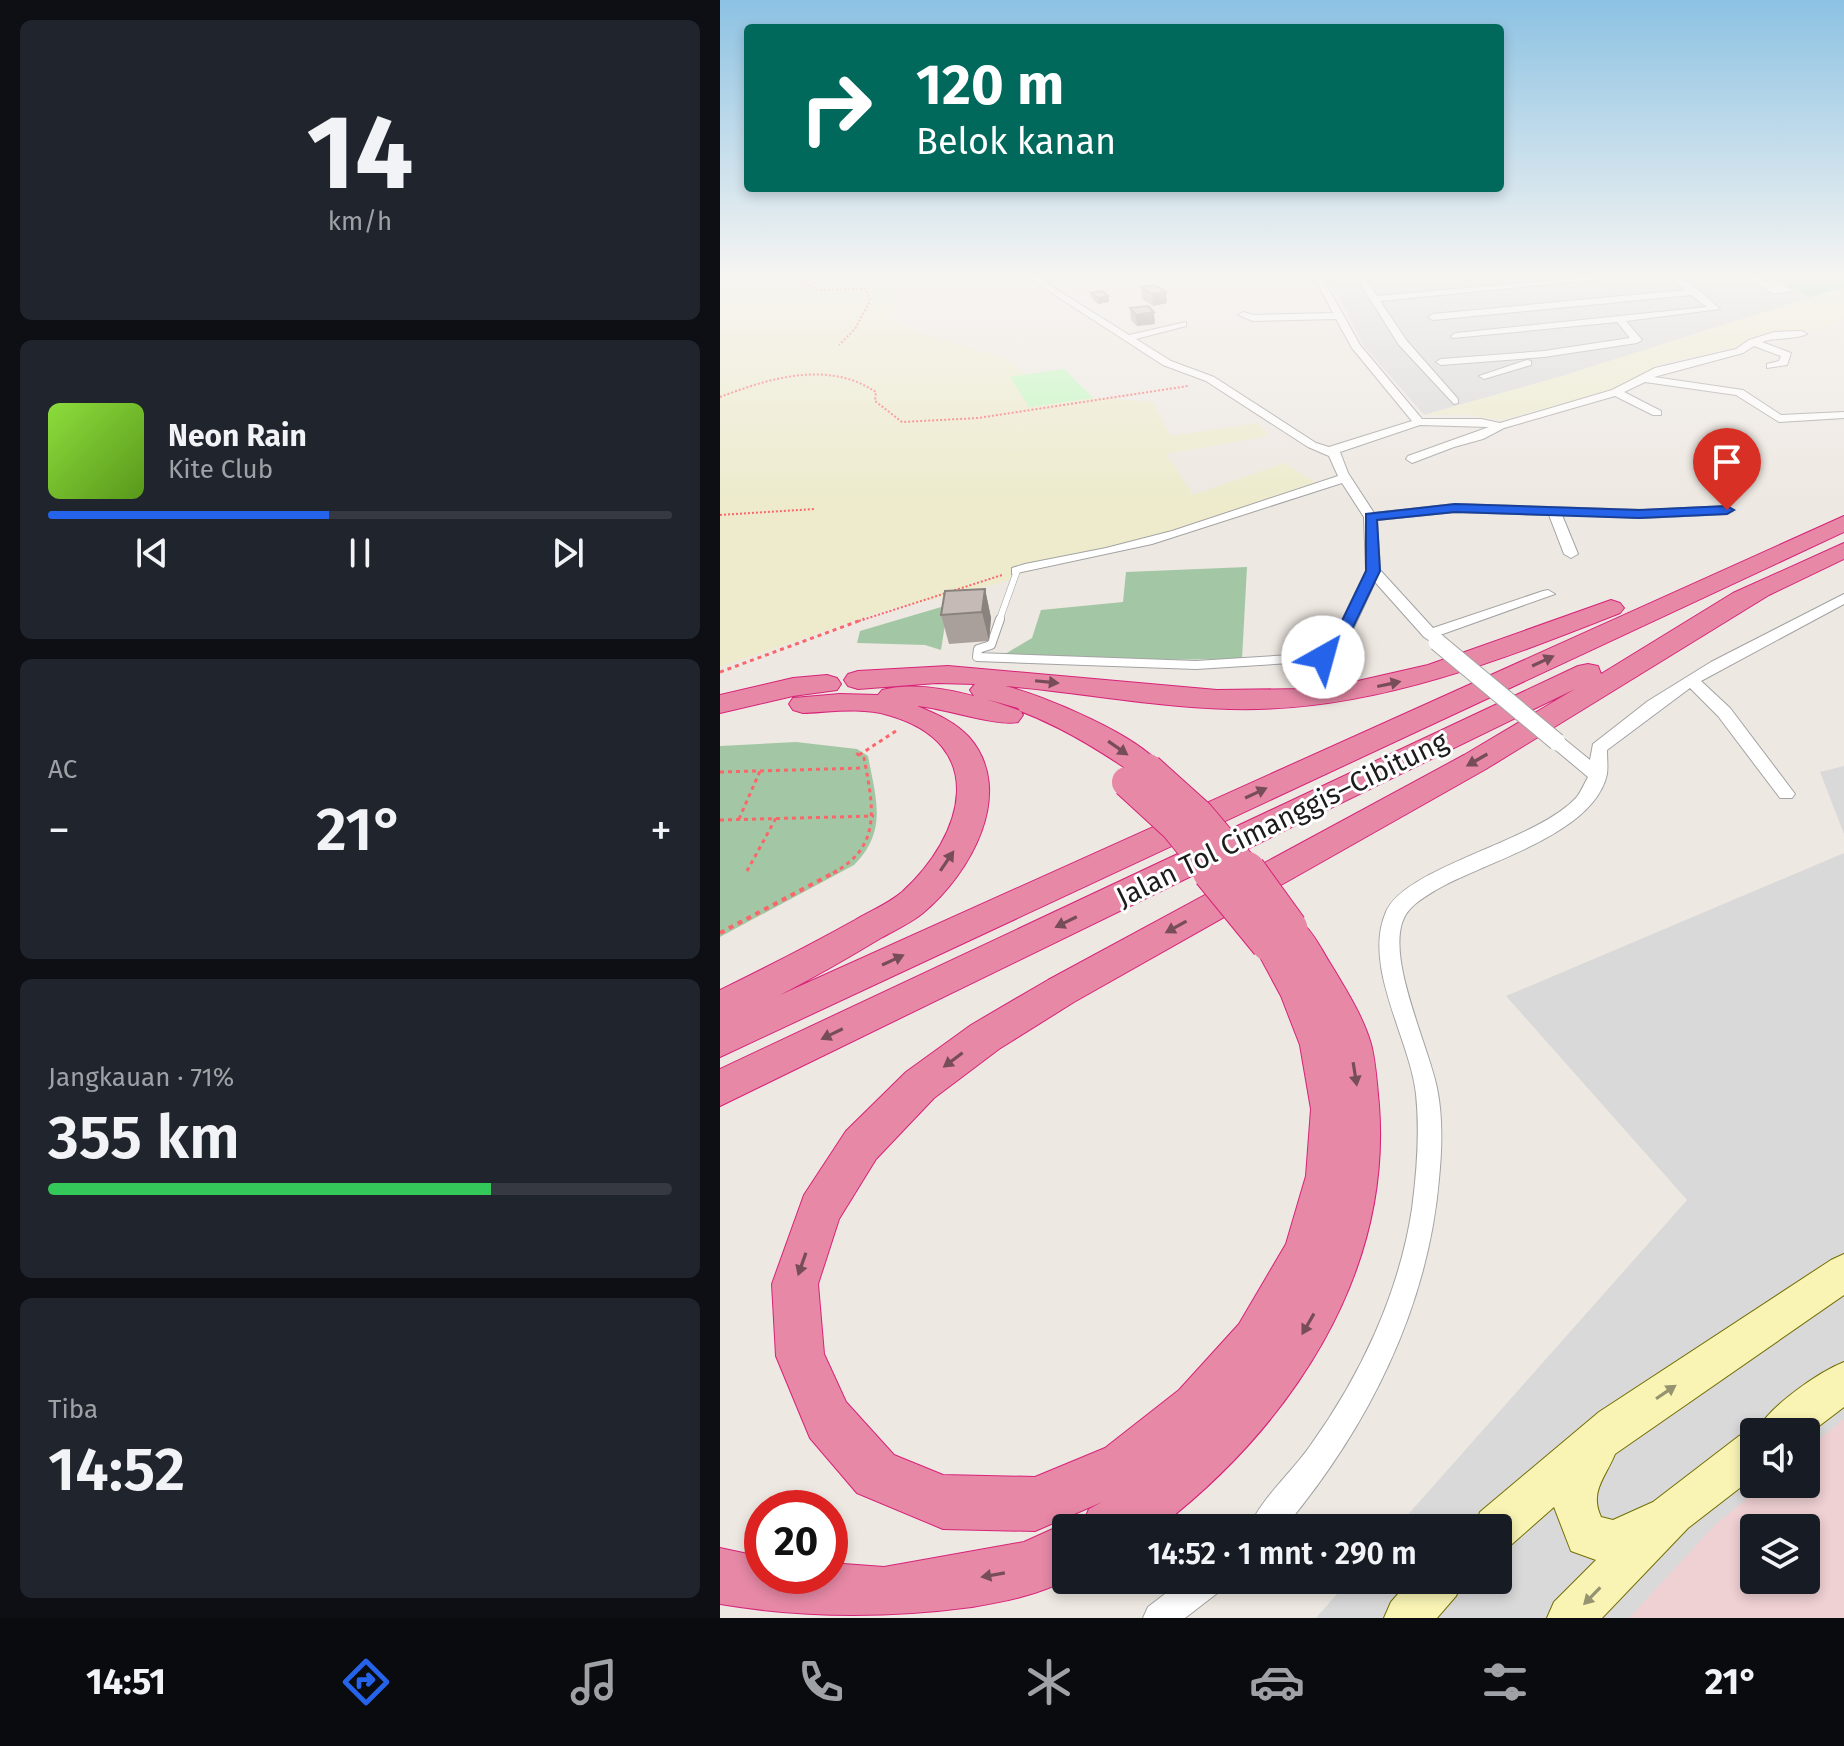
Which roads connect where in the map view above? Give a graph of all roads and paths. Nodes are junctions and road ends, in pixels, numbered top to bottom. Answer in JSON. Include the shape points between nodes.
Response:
{"nodes":[{"id":1,"x":1151,"y":353,"type":"edge"},
{"id":2,"x":1361,"y":353,"type":"edge"},
{"id":3,"x":1411,"y":353,"type":"edge"},
{"id":4,"x":1554,"y":353,"type":"edge"},
{"id":5,"x":1733,"y":353,"type":"edge"},
{"id":6,"x":1780,"y":353,"type":"edge"},
{"id":7,"x":1544,"y":354,"type":"junction"},
{"id":8,"x":1415,"y":357,"type":"junction"},
{"id":9,"x":1441,"y":362,"type":"junction"},
{"id":10,"x":1771,"y":366,"type":"dead end"},
{"id":11,"x":1425,"y":367,"type":"junction"},
{"id":12,"x":1484,"y":376,"type":"dead end"},
{"id":13,"x":1640,"y":378,"type":"junction"},
{"id":14,"x":1222,"y":387,"type":"junction"},
{"id":15,"x":1616,"y":392,"type":"junction"},
{"id":16,"x":720,"y":397,"type":"edge"},
{"id":17,"x":1454,"y":401,"type":"dead end"},
{"id":18,"x":1657,"y":413,"type":"dead end"},
{"id":19,"x":1844,"y":415,"type":"edge"},
{"id":20,"x":1419,"y":422,"type":"junction"},
{"id":21,"x":1500,"y":426,"type":"junction"},
{"id":22,"x":1333,"y":453,"type":"junction"},
{"id":23,"x":1412,"y":459,"type":"dead end"},
{"id":24,"x":1345,"y":478,"type":"junction"},
{"id":25,"x":814,"y":509,"type":"dead end"},
{"id":26,"x":1727,"y":510,"type":"dead end"},
{"id":27,"x":1554,"y":512,"type":"junction"},
{"id":28,"x":720,"y":515,"type":"edge"},
{"id":29,"x":1370,"y":517,"type":"junction"},
{"id":30,"x":1844,"y":521,"type":"edge"},
{"id":31,"x":1844,"y":550,"type":"edge"},
{"id":32,"x":1571,"y":554,"type":"dead end"},
{"id":33,"x":1017,"y":571,"type":"junction"},
{"id":34,"x":1373,"y":571,"type":"junction"},
{"id":35,"x":1760,"y":590,"type":"junction"},
{"id":36,"x":1548,"y":594,"type":"dead end"},
{"id":37,"x":1844,"y":598,"type":"edge"},
{"id":38,"x":1433,"y":638,"type":"junction"},
{"id":39,"x":1335,"y":651,"type":"joint"},
{"id":40,"x":720,"y":672,"type":"edge"},
{"id":41,"x":858,"y":680,"type":"junction"},
{"id":42,"x":1692,"y":682,"type":"junction"},
{"id":43,"x":720,"y":704,"type":"edge"},
{"id":44,"x":803,"y":704,"type":"junction"},
{"id":45,"x":720,"y":724,"type":"edge"},
{"id":46,"x":906,"y":724,"type":"dead end"},
{"id":47,"x":865,"y":768,"type":"junction"},
{"id":48,"x":760,"y":771,"type":"junction"},
{"id":49,"x":720,"y":772,"type":"edge"},
{"id":50,"x":1137,"y":776,"type":"junction"},
{"id":51,"x":1598,"y":776,"type":"junction"},
{"id":52,"x":1786,"y":794,"type":"dead end"},
{"id":53,"x":874,"y":816,"type":"junction"},
{"id":54,"x":776,"y":818,"type":"junction"},
{"id":55,"x":739,"y":819,"type":"junction"},
{"id":56,"x":720,"y":820,"type":"edge"},
{"id":57,"x":747,"y":871,"type":"dead end"},
{"id":58,"x":720,"y":933,"type":"edge"},
{"id":59,"x":1279,"y":936,"type":"junction"},
{"id":60,"x":720,"y":1008,"type":"edge"},
{"id":61,"x":720,"y":1040,"type":"edge"},
{"id":62,"x":720,"y":1088,"type":"edge"},
{"id":63,"x":1844,"y":1273,"type":"edge"},
{"id":64,"x":1844,"y":1382,"type":"edge"},
{"id":65,"x":1796,"y":1418,"type":"edge"},
{"id":66,"x":1614,"y":1427,"type":"junction"},
{"id":67,"x":1740,"y":1462,"type":"edge"},
{"id":68,"x":1673,"y":1513,"type":"junction"},
{"id":69,"x":1134,"y":1514,"type":"edge"},
{"id":70,"x":1275,"y":1514,"type":"edge"},
{"id":71,"x":1512,"y":1514,"type":"edge"},
{"id":72,"x":1052,"y":1557,"type":"edge"},
{"id":73,"x":720,"y":1576,"type":"edge"},
{"id":74,"x":1191,"y":1594,"type":"edge"},
{"id":75,"x":1428,"y":1594,"type":"edge"},
{"id":76,"x":1159,"y":1618,"type":"edge"},
{"id":77,"x":1407,"y":1618,"type":"edge"},
{"id":78,"x":1570,"y":1618,"type":"edge"}],
"edges":[{"from":1,"to":14,"type":"street"},
{"from":2,"to":20,"type":"street"},
{"from":3,"to":8,"type":"street"},
{"from":4,"to":7,"type":"street"},
{"from":5,"to":13,"type":"street"},
{"from":6,"to":10,"type":"street","via":[[1787,355],[1783,363]]},
{"from":7,"to":9,"type":"street"},
{"from":7,"to":12,"type":"street"},
{"from":8,"to":9,"type":"street"},
{"from":8,"to":11,"type":"street"},
{"from":9,"to":11,"type":"street"},
{"from":11,"to":17,"type":"street"},
{"from":13,"to":15,"type":"street"},
{"from":13,"to":19,"type":"street","via":[[1740,392],[1779,419]]},
{"from":14,"to":16,"type":"path","via":[[1187,386],[978,418],[902,422],[875,401],[871,388],[839,374],[798,376]]},
{"from":14,"to":22,"type":"street"},
{"from":15,"to":18,"type":"street"},
{"from":15,"to":21,"type":"street"},
{"from":20,"to":21,"type":"street"},
{"from":20,"to":22,"type":"street","via":[[1337,447]]},
{"from":21,"to":23,"type":"street"},
{"from":22,"to":24,"type":"street"},
{"from":24,"to":29,"type":"street"},
{"from":24,"to":33,"type":"street","via":[[1123,548]]},
{"from":25,"to":28,"type":"path"},
{"from":26,"to":27,"type":"street"},
{"from":27,"to":29,"type":"street","via":[[1455,508]]},
{"from":27,"to":32,"type":"street"},
{"from":29,"to":34,"type":"street"},
{"from":41,"to":30,"type":"highway","one_way":true,"via":[[947,674],[1257,700],[1368,688],[1472,662]]},
{"from":61,"to":30,"type":"highway","name":"Jalan Tol Cimanggis–Cibitung","one_way":true},
{"from":31,"to":35,"type":"highway","name":"Jalan Tol Cimanggis–Cibitung"},
{"from":33,"to":39,"type":"lane","via":[[991,645],[978,649],[977,657],[1196,665],[1323,657]]},
{"from":33,"to":40,"type":"path","via":[[918,600]]},
{"from":34,"to":38,"type":"street"},
{"from":34,"to":39,"type":"street"},
{"from":35,"to":59,"type":"highway","one_way":true,"via":[[1475,762],[1048,999],[920,1085],[861,1145],[820,1210],[795,1284],[800,1356],[828,1420],[876,1474],[943,1502],[1035,1504],[1123,1466],[1197,1408],[1256,1341],[1306,1253],[1328,1176],[1332,1109],[1320,1045]]},
{"from":35,"to":62,"type":"highway","name":"Jalan Tol Cimanggis–Cibitung","one_way":true},
{"from":36,"to":38,"type":"street"},
{"from":37,"to":42,"type":"street"},
{"from":38,"to":51,"type":"street","bridge":true},
{"from":41,"to":43,"type":"highway","via":[[793,687]]},
{"from":41,"to":50,"type":"highway","one_way":true,"via":[[921,681],[991,691],[1041,707],[1094,732]]},
{"from":42,"to":51,"type":"street","via":[[1629,721],[1599,748]]},
{"from":42,"to":52,"type":"street","via":[[1724,712]]},
{"from":44,"to":45,"type":"highway"},
{"from":44,"to":50,"type":"highway","via":[[912,695],[978,706],[1025,720]]},
{"from":60,"to":44,"type":"highway","one_way":true,"via":[[820,958],[912,903],[948,864],[975,805],[975,771],[958,742],[934,723],[899,708],[860,702]]},
{"from":46,"to":47,"type":"path","via":[[857,753]]},
{"from":47,"to":48,"type":"path"},
{"from":47,"to":53,"type":"path"},
{"from":48,"to":49,"type":"path"},
{"from":48,"to":55,"type":"path"},
{"from":50,"to":59,"type":"highway","bridge":true,"via":[[1176,827]]},
{"from":51,"to":70,"type":"street","via":[[1580,805],[1546,828],[1452,872],[1396,911],[1387,935],[1391,964],[1426,1091],[1429,1155],[1424,1217],[1376,1365],[1341,1429]]},
{"from":53,"to":54,"type":"path"},
{"from":53,"to":58,"type":"path","via":[[863,850],[851,863]]},
{"from":54,"to":55,"type":"path"},
{"from":54,"to":57,"type":"path"},
{"from":55,"to":56,"type":"path"},
{"from":59,"to":69,"type":"highway","one_way":true,"via":[[1324,985],[1351,1042],[1361,1113],[1357,1191],[1329,1287],[1276,1378],[1217,1444]]},
{"from":66,"to":63,"type":"street","one_way":true},
{"from":64,"to":65,"type":"street"},
{"from":66,"to":68,"type":"street","via":[[1576,1480],[1574,1507],[1587,1535],[1615,1543]]},
{"from":66,"to":71,"type":"street"},
{"from":67,"to":68,"type":"street"},
{"from":68,"to":78,"type":"street","one_way":true},
{"from":72,"to":73,"type":"highway","one_way":true,"via":[[1030,1569],[884,1595],[758,1585]]},
{"from":74,"to":76,"type":"street"},
{"from":75,"to":77,"type":"street"}]}
